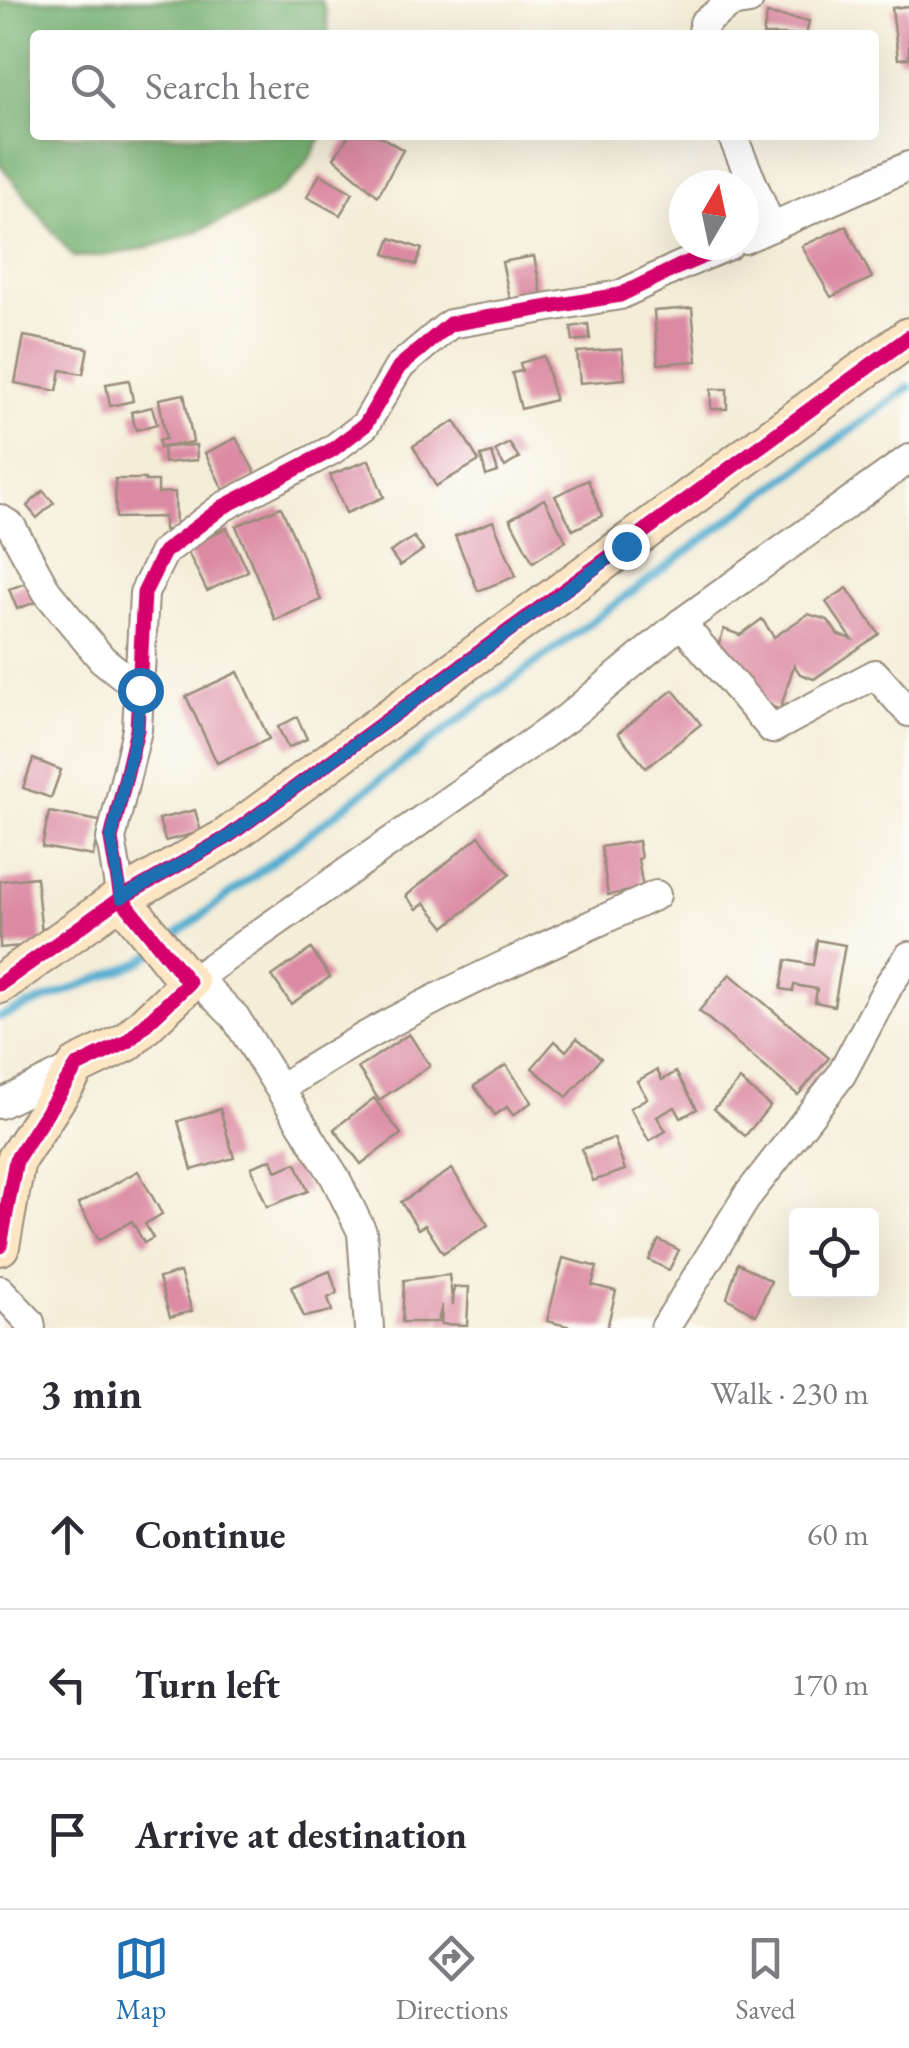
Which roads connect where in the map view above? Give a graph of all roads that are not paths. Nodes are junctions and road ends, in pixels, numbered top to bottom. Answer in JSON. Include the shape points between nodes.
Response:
{"nodes":[{"id":1,"x":748,"y":0,"type":"edge"},
{"id":2,"x":703,"y":30,"type":"edge"},
{"id":3,"x":734,"y":140,"type":"edge"},
{"id":4,"x":909,"y":166,"type":"edge"},
{"id":5,"x":771,"y":228,"type":"junction"},
{"id":6,"x":759,"y":233,"type":"edge"},
{"id":7,"x":695,"y":260,"type":"edge"},
{"id":8,"x":909,"y":338,"type":"edge"},
{"id":9,"x":909,"y":459,"type":"edge"},
{"id":10,"x":0,"y":519,"type":"edge"},
{"id":11,"x":681,"y":623,"type":"junction"},
{"id":12,"x":140,"y":690,"type":"junction"},
{"id":13,"x":909,"y":712,"type":"edge"},
{"id":14,"x":656,"y":895,"type":"dead end"},
{"id":15,"x":122,"y":900,"type":"junction"},
{"id":16,"x":909,"y":956,"type":"edge"},
{"id":17,"x":186,"y":976,"type":"junction"},
{"id":18,"x":0,"y":984,"type":"edge"},
{"id":19,"x":77,"y":1066,"type":"junction"},
{"id":20,"x":281,"y":1088,"type":"junction"},
{"id":21,"x":0,"y":1104,"type":"edge"},
{"id":22,"x":0,"y":1241,"type":"edge"},
{"id":23,"x":0,"y":1290,"type":"edge"},
{"id":24,"x":31,"y":1328,"type":"edge"},
{"id":25,"x":369,"y":1328,"type":"edge"},
{"id":26,"x":666,"y":1328,"type":"edge"}],
"edges":[{"from":1,"to":2,"type":"street","via":[[731,2]]},
{"from":3,"to":5,"type":"street"},
{"from":4,"to":5,"type":"street"},
{"from":5,"to":6,"type":"street"},
{"from":7,"to":12,"type":"street","via":[[620,296],[450,324],[399,367],[365,425],[332,450],[224,507],[164,552],[144,593]]},
{"from":8,"to":15,"type":"street","via":[[226,838]]},
{"from":9,"to":11,"type":"street"},
{"from":10,"to":12,"type":"street","via":[[47,592],[102,659]]},
{"from":11,"to":13,"type":"street","via":[[772,729],[875,674]]},
{"from":11,"to":17,"type":"street","via":[[567,718]]},
{"from":12,"to":15,"type":"street","via":[[111,839]]},
{"from":14,"to":20,"type":"street","via":[[418,1009]]},
{"from":15,"to":17,"type":"street"},
{"from":15,"to":18,"type":"street"},
{"from":16,"to":26,"type":"street","via":[[841,1074],[748,1195]]},
{"from":17,"to":19,"type":"street","via":[[127,1042]]},
{"from":17,"to":20,"type":"street","via":[[234,1017]]},
{"from":19,"to":21,"type":"street"},
{"from":19,"to":22,"type":"street","via":[[16,1160]]},
{"from":20,"to":25,"type":"street","via":[[362,1232]]},
{"from":23,"to":24,"type":"street"}]}
